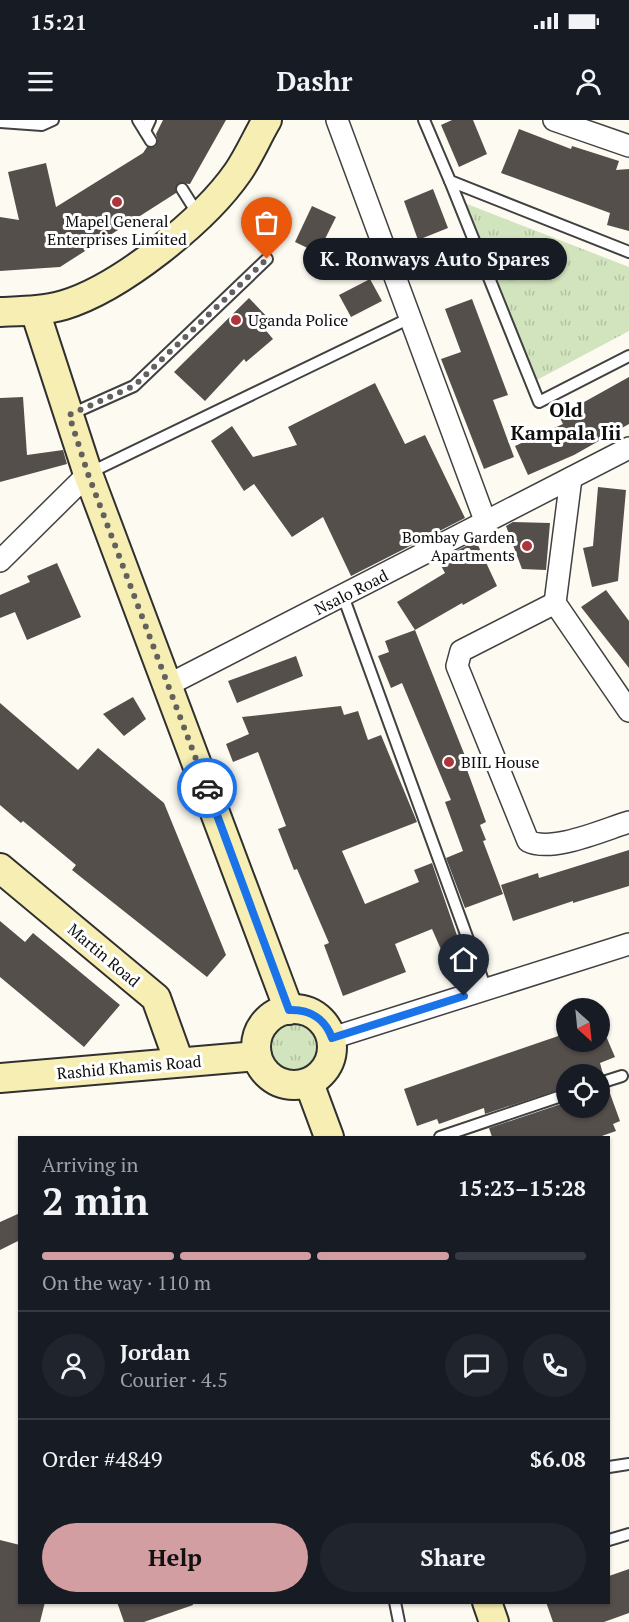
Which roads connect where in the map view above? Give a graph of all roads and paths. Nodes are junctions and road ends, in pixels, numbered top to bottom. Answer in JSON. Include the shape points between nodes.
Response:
{"nodes":[{"id":1,"x":53,"y":120,"type":"edge"},
{"id":2,"x":138,"y":120,"type":"edge"},
{"id":3,"x":150,"y":120,"type":"edge"},
{"id":4,"x":267,"y":120,"type":"edge"},
{"id":5,"x":337,"y":120,"type":"edge"},
{"id":6,"x":424,"y":120,"type":"edge"},
{"id":7,"x":555,"y":120,"type":"edge"},
{"id":8,"x":0,"y":122,"type":"edge"},
{"id":9,"x":145,"y":131,"type":"junction"},
{"id":10,"x":151,"y":141,"type":"dead end"},
{"id":11,"x":629,"y":146,"type":"edge"},
{"id":12,"x":450,"y":182,"type":"junction"},
{"id":13,"x":182,"y":189,"type":"dead end"},
{"id":14,"x":199,"y":216,"type":"junction"},
{"id":15,"x":629,"y":252,"type":"edge"},
{"id":16,"x":267,"y":259,"type":"dead end"},
{"id":17,"x":35,"y":311,"type":"junction"},
{"id":18,"x":0,"y":312,"type":"edge"},
{"id":19,"x":410,"y":318,"type":"junction"},
{"id":20,"x":629,"y":356,"type":"edge"},
{"id":21,"x":69,"y":415,"type":"junction"},
{"id":22,"x":629,"y":448,"type":"edge"},
{"id":23,"x":88,"y":474,"type":"junction"},
{"id":24,"x":571,"y":478,"type":"junction"},
{"id":25,"x":486,"y":523,"type":"junction"},
{"id":26,"x":0,"y":561,"type":"edge"},
{"id":27,"x":344,"y":596,"type":"junction"},
{"id":28,"x":555,"y":603,"type":"junction"},
{"id":29,"x":168,"y":685,"type":"junction"},
{"id":30,"x":629,"y":711,"type":"edge"},
{"id":31,"x":629,"y":822,"type":"edge"},
{"id":32,"x":0,"y":868,"type":"edge"},
{"id":33,"x":629,"y":944,"type":"edge"},
{"id":34,"x":486,"y":989,"type":"junction"},
{"id":35,"x":289,"y":1010,"type":"junction"},
{"id":36,"x":332,"y":1038,"type":"junction"},
{"id":37,"x":257,"y":1056,"type":"junction"},
{"id":38,"x":179,"y":1062,"type":"junction"},
{"id":39,"x":622,"y":1076,"type":"dead end"},
{"id":40,"x":0,"y":1078,"type":"edge"},
{"id":41,"x":610,"y":1080,"type":"edge"},
{"id":42,"x":309,"y":1083,"type":"junction"},
{"id":43,"x":556,"y":1098,"type":"edge"},
{"id":44,"x":329,"y":1136,"type":"edge"},
{"id":45,"x":443,"y":1136,"type":"edge"},
{"id":46,"x":629,"y":1464,"type":"edge"},
{"id":47,"x":610,"y":1467,"type":"edge"},
{"id":48,"x":629,"y":1534,"type":"edge"},
{"id":49,"x":610,"y":1540,"type":"edge"},
{"id":50,"x":395,"y":1604,"type":"edge"},
{"id":51,"x":488,"y":1604,"type":"edge"},
{"id":52,"x":399,"y":1622,"type":"edge"},
{"id":53,"x":494,"y":1622,"type":"edge"}],
"edges":[{"from":1,"to":8,"type":"lane","via":[[42,125]]},
{"from":2,"to":9,"type":"lane"},
{"from":3,"to":9,"type":"lane"},
{"from":4,"to":14,"type":"street","via":[[237,173]]},
{"from":5,"to":19,"type":"street"},
{"from":6,"to":12,"type":"lane"},
{"from":7,"to":11,"type":"street"},
{"from":9,"to":10,"type":"lane"},
{"from":12,"to":15,"type":"lane"},
{"from":12,"to":20,"type":"lane","via":[[539,402]]},
{"from":13,"to":14,"type":"lane"},
{"from":14,"to":17,"type":"street","via":[[170,242],[93,292],[64,305]]},
{"from":16,"to":21,"type":"lane","via":[[134,386]]},
{"from":17,"to":18,"type":"street"},
{"from":17,"to":21,"type":"street"},
{"from":19,"to":23,"type":"lane"},
{"from":19,"to":25,"type":"street"},
{"from":21,"to":23,"type":"street"},
{"from":22,"to":24,"type":"street","name":"Nsalo Road"},
{"from":23,"to":26,"type":"street"},
{"from":23,"to":29,"type":"street"},
{"from":24,"to":25,"type":"street","name":"Nsalo Road"},
{"from":24,"to":28,"type":"street"},
{"from":25,"to":27,"type":"street","name":"Nsalo Road"},
{"from":27,"to":29,"type":"street","name":"Nsalo Road"},
{"from":27,"to":34,"type":"lane"},
{"from":28,"to":30,"type":"street"},
{"from":28,"to":31,"type":"street","via":[[461,651],[457,666],[528,841],[539,846],[556,844]]},
{"from":29,"to":35,"type":"street"},
{"from":32,"to":38,"type":"street","name":"Martin Road","via":[[156,998]]},
{"from":33,"to":34,"type":"street"},
{"from":34,"to":36,"type":"street"},
{"from":35,"to":36,"type":"street","via":[[316,1016]]},
{"from":35,"to":37,"type":"street","via":[[275,1015],[263,1026],[257,1040]]},
{"from":36,"to":42,"type":"street","via":[[331,1059],[326,1069]]},
{"from":37,"to":38,"type":"street","name":"Rashid Khamis Road"},
{"from":37,"to":42,"type":"street","via":[[273,1079],[290,1085]]},
{"from":38,"to":40,"type":"street","name":"Rashid Khamis Road"},
{"from":39,"to":41,"type":"lane"},
{"from":42,"to":44,"type":"street"},
{"from":43,"to":45,"type":"lane"},
{"from":46,"to":47,"type":"lane"},
{"from":48,"to":49,"type":"lane"},
{"from":50,"to":52,"type":"lane"},
{"from":51,"to":53,"type":"street"}]}
